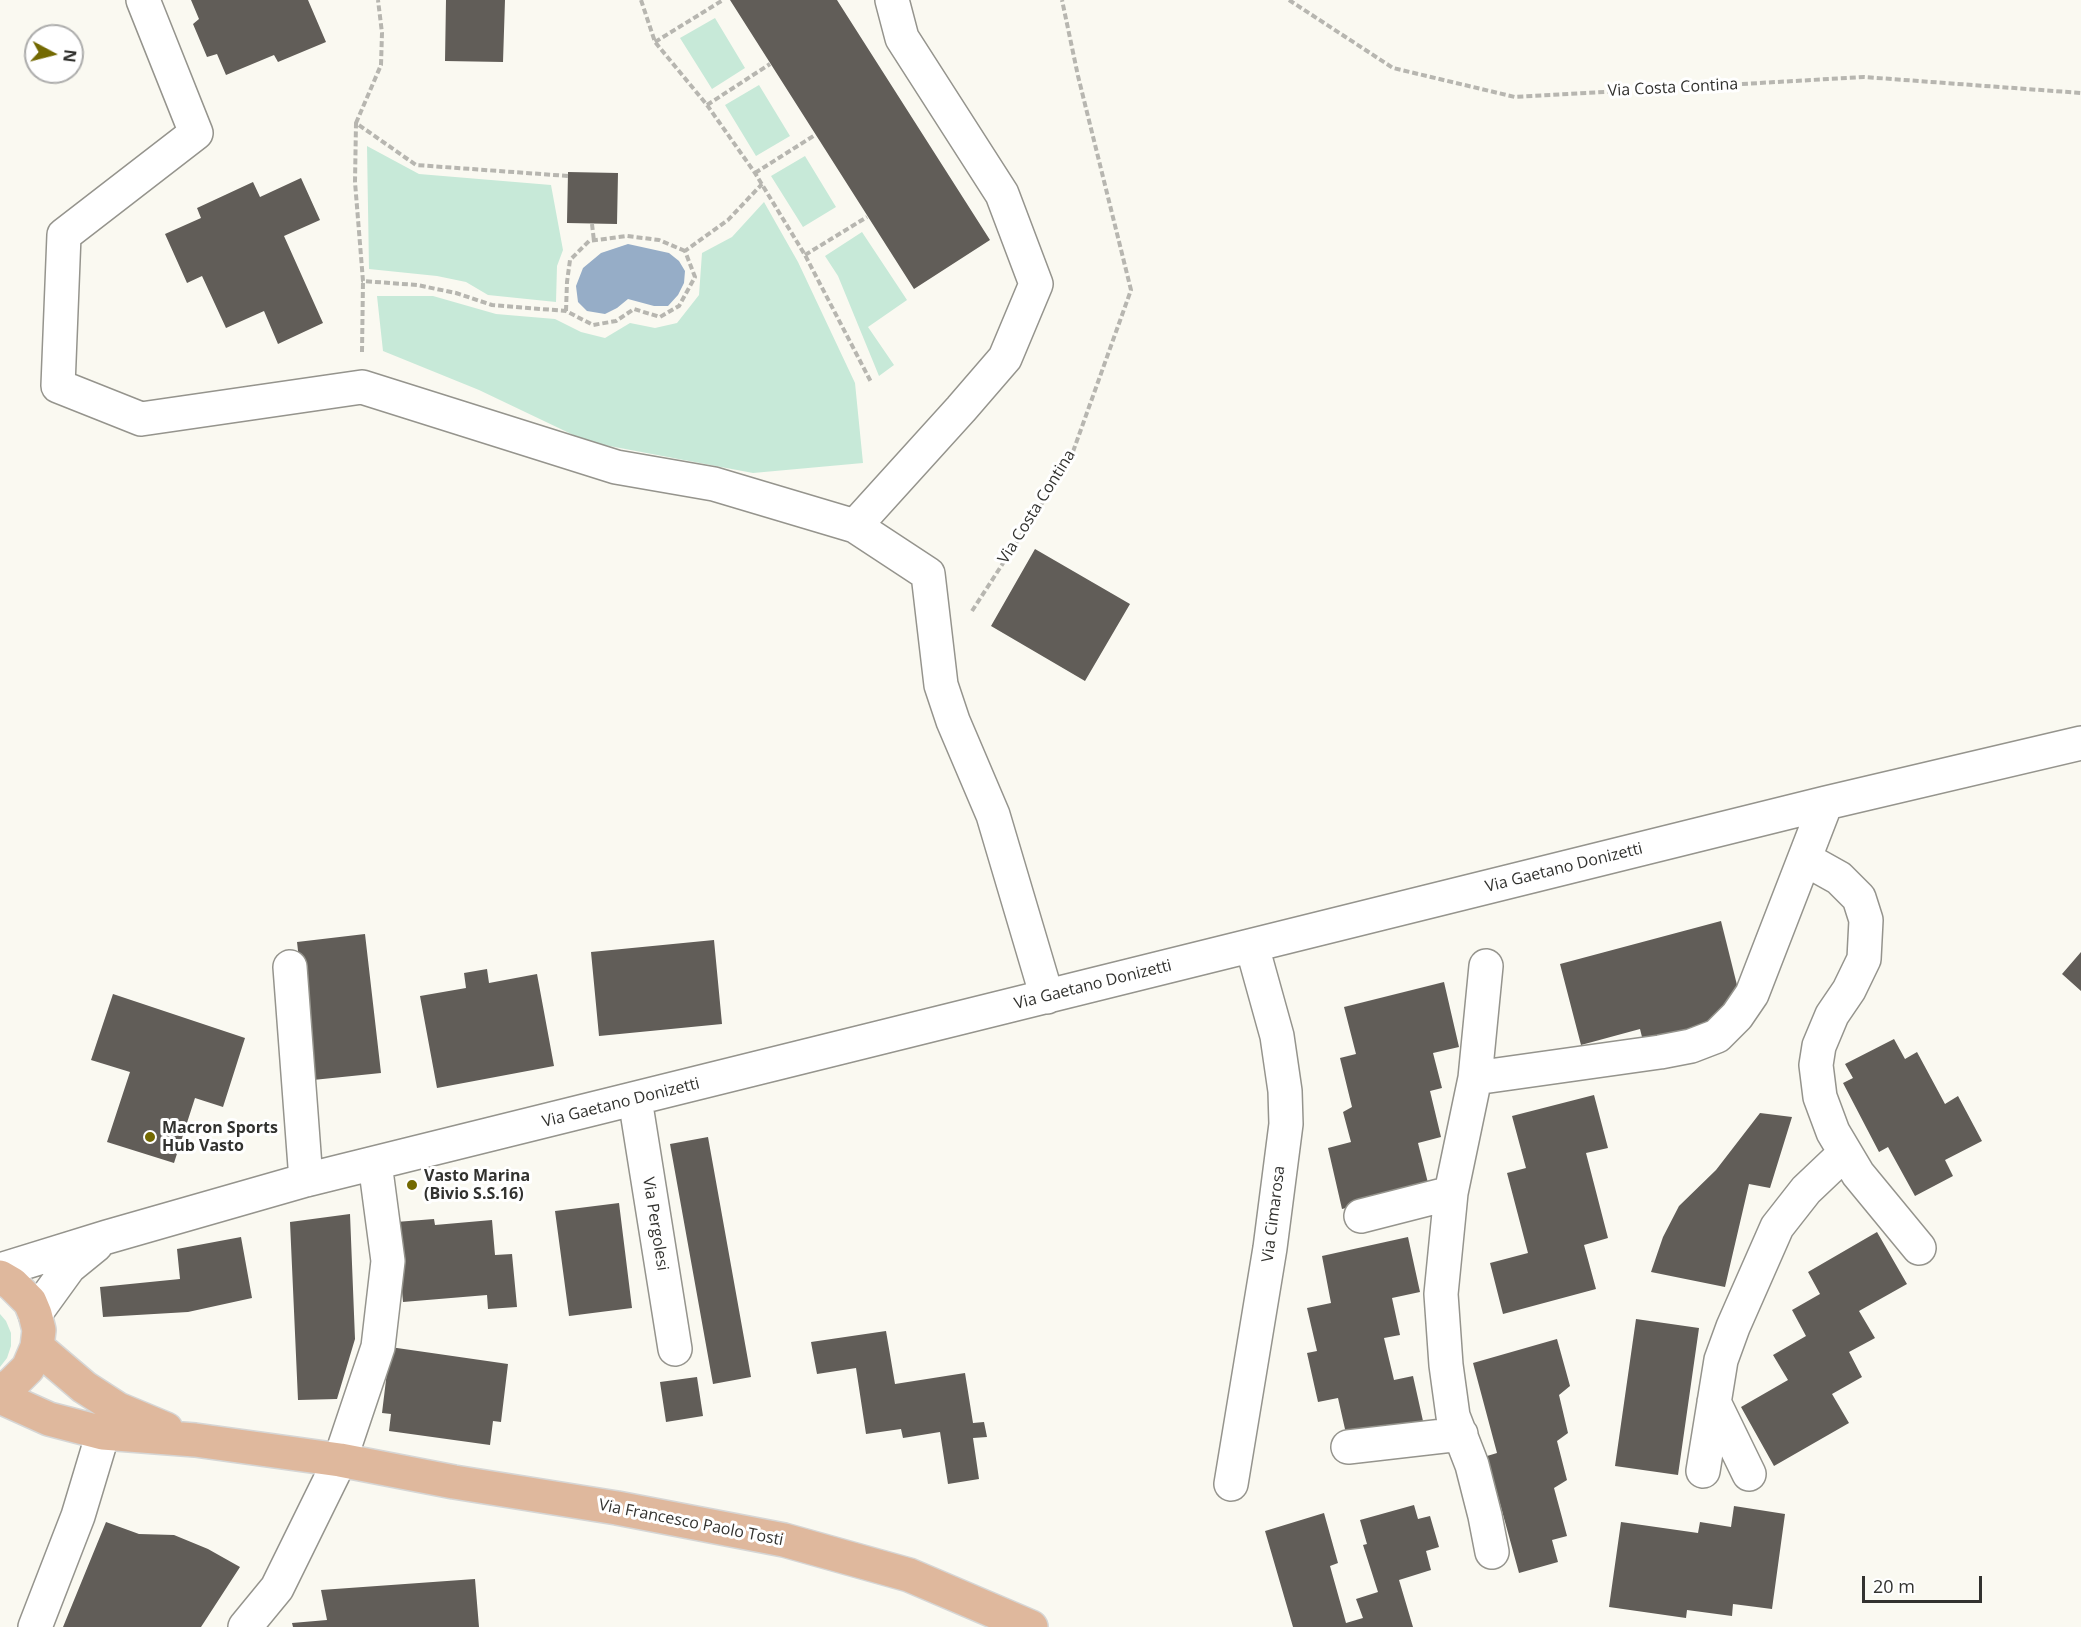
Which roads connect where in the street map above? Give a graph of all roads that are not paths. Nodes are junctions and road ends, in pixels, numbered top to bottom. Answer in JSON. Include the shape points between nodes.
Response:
{"nodes":[{"id":1,"x":143,"y":0,"type":"edge"},
{"id":2,"x":892,"y":0,"type":"edge"},
{"id":3,"x":855,"y":526,"type":"junction"},
{"id":4,"x":2081,"y":743,"type":"edge"},
{"id":5,"x":1826,"y":803,"type":"junction"},
{"id":6,"x":1805,"y":860,"type":"junction"},
{"id":7,"x":1252,"y":946,"type":"junction"},
{"id":8,"x":1486,"y":966,"type":"dead end"},
{"id":9,"x":290,"y":967,"type":"dead end"},
{"id":10,"x":1047,"y":997,"type":"junction"},
{"id":11,"x":1475,"y":1078,"type":"junction"},
{"id":12,"x":635,"y":1099,"type":"junction"},
{"id":13,"x":1845,"y":1153,"type":"junction"},
{"id":14,"x":375,"y":1164,"type":"junction"},
{"id":15,"x":306,"y":1180,"type":"junction"},
{"id":16,"x":1451,"y":1193,"type":"junction"},
{"id":17,"x":1362,"y":1216,"type":"dead end"},
{"id":18,"x":107,"y":1237,"type":"junction"},
{"id":19,"x":1919,"y":1248,"type":"dead end"},
{"id":20,"x":0,"y":1270,"type":"edge"},
{"id":21,"x":0,"y":1277,"type":"edge"},
{"id":22,"x":35,"y":1314,"type":"junction"},
{"id":23,"x":37,"y":1347,"type":"junction"},
{"id":24,"x":675,"y":1349,"type":"dead end"},
{"id":25,"x":0,"y":1391,"type":"edge"},
{"id":26,"x":0,"y":1397,"type":"edge"},
{"id":27,"x":1714,"y":1402,"type":"junction"},
{"id":28,"x":103,"y":1433,"type":"junction"},
{"id":29,"x":1461,"y":1434,"type":"junction"},
{"id":30,"x":195,"y":1440,"type":"junction"},
{"id":31,"x":1348,"y":1447,"type":"dead end"},
{"id":32,"x":340,"y":1461,"type":"junction"},
{"id":33,"x":1703,"y":1471,"type":"dead end"},
{"id":34,"x":1749,"y":1474,"type":"dead end"},
{"id":35,"x":1231,"y":1484,"type":"dead end"},
{"id":36,"x":1492,"y":1552,"type":"dead end"},
{"id":37,"x":34,"y":1627,"type":"edge"},
{"id":38,"x":245,"y":1627,"type":"edge"},
{"id":39,"x":1031,"y":1627,"type":"edge"}],
"edges":[{"from":1,"to":3,"type":"street","via":[[196,133],[64,235],[58,387],[141,419],[362,387],[616,467],[714,484]]},
{"from":2,"to":3,"type":"street","via":[[902,38],[1002,195],[1036,284],[1005,358]]},
{"from":3,"to":10,"type":"street","via":[[928,574],[941,684],[952,721],[993,815]]},
{"from":4,"to":5,"type":"street","name":"Via Gaetano Donizetti"},
{"from":5,"to":6,"type":"street"},
{"from":5,"to":7,"type":"street","name":"Via Gaetano Donizetti"},
{"from":6,"to":11,"type":"street","via":[[1752,994],[1717,1036],[1660,1052]]},
{"from":6,"to":13,"type":"street","via":[[1839,878],[1859,898],[1866,920],[1864,958],[1832,1016],[1819,1046],[1816,1065],[1820,1097]]},
{"from":7,"to":10,"type":"street","name":"Via Gaetano Donizetti"},
{"from":7,"to":35,"type":"street","name":"Via Cimarosa","via":[[1277,1036],[1286,1124]]},
{"from":8,"to":11,"type":"street"},
{"from":9,"to":15,"type":"street"},
{"from":10,"to":12,"type":"street","name":"Via Gaetano Donizetti"},
{"from":11,"to":16,"type":"street"},
{"from":12,"to":14,"type":"street","name":"Via Gaetano Donizetti"},
{"from":12,"to":24,"type":"street","name":"Via Pergolesi"},
{"from":13,"to":19,"type":"street"},
{"from":13,"to":27,"type":"street","via":[[1806,1190],[1777,1227],[1732,1327]]},
{"from":14,"to":15,"type":"street","name":"Via Gaetano Donizetti"},
{"from":14,"to":32,"type":"street","via":[[388,1261],[378,1347]]},
{"from":15,"to":18,"type":"street","name":"Via Gaetano Donizetti"},
{"from":16,"to":17,"type":"street"},
{"from":16,"to":29,"type":"street","via":[[1441,1294],[1447,1375],[1453,1416]]},
{"from":18,"to":20,"type":"street","name":"Via Gaetano Donizetti"},
{"from":18,"to":22,"type":"street","name":"Via Gaetano Donizetti","via":[[69,1267]]},
{"from":21,"to":22,"type":"main road","via":[[22,1292]]},
{"from":22,"to":23,"type":"main road","via":[[39,1330]]},
{"from":23,"to":25,"type":"main road","via":[[21,1377]]},
{"from":23,"to":30,"type":"main road","name":"Via Francesco Paolo Tosti","via":[[84,1387],[118,1409]]},
{"from":26,"to":28,"type":"main road","name":"Via Francesco Paolo Tosti","via":[[49,1419]]},
{"from":27,"to":33,"type":"street"},
{"from":27,"to":34,"type":"street"},
{"from":28,"to":30,"type":"main road","name":"Via Francesco Paolo Tosti"},
{"from":28,"to":37,"type":"street","via":[[78,1516]]},
{"from":29,"to":31,"type":"street"},
{"from":29,"to":36,"type":"street"},
{"from":30,"to":32,"type":"main road","name":"Via Francesco Paolo Tosti"},
{"from":32,"to":38,"type":"street","via":[[277,1588]]},
{"from":32,"to":39,"type":"main road","name":"Via Francesco Paolo Tosti","via":[[783,1540],[909,1575]]}]}
